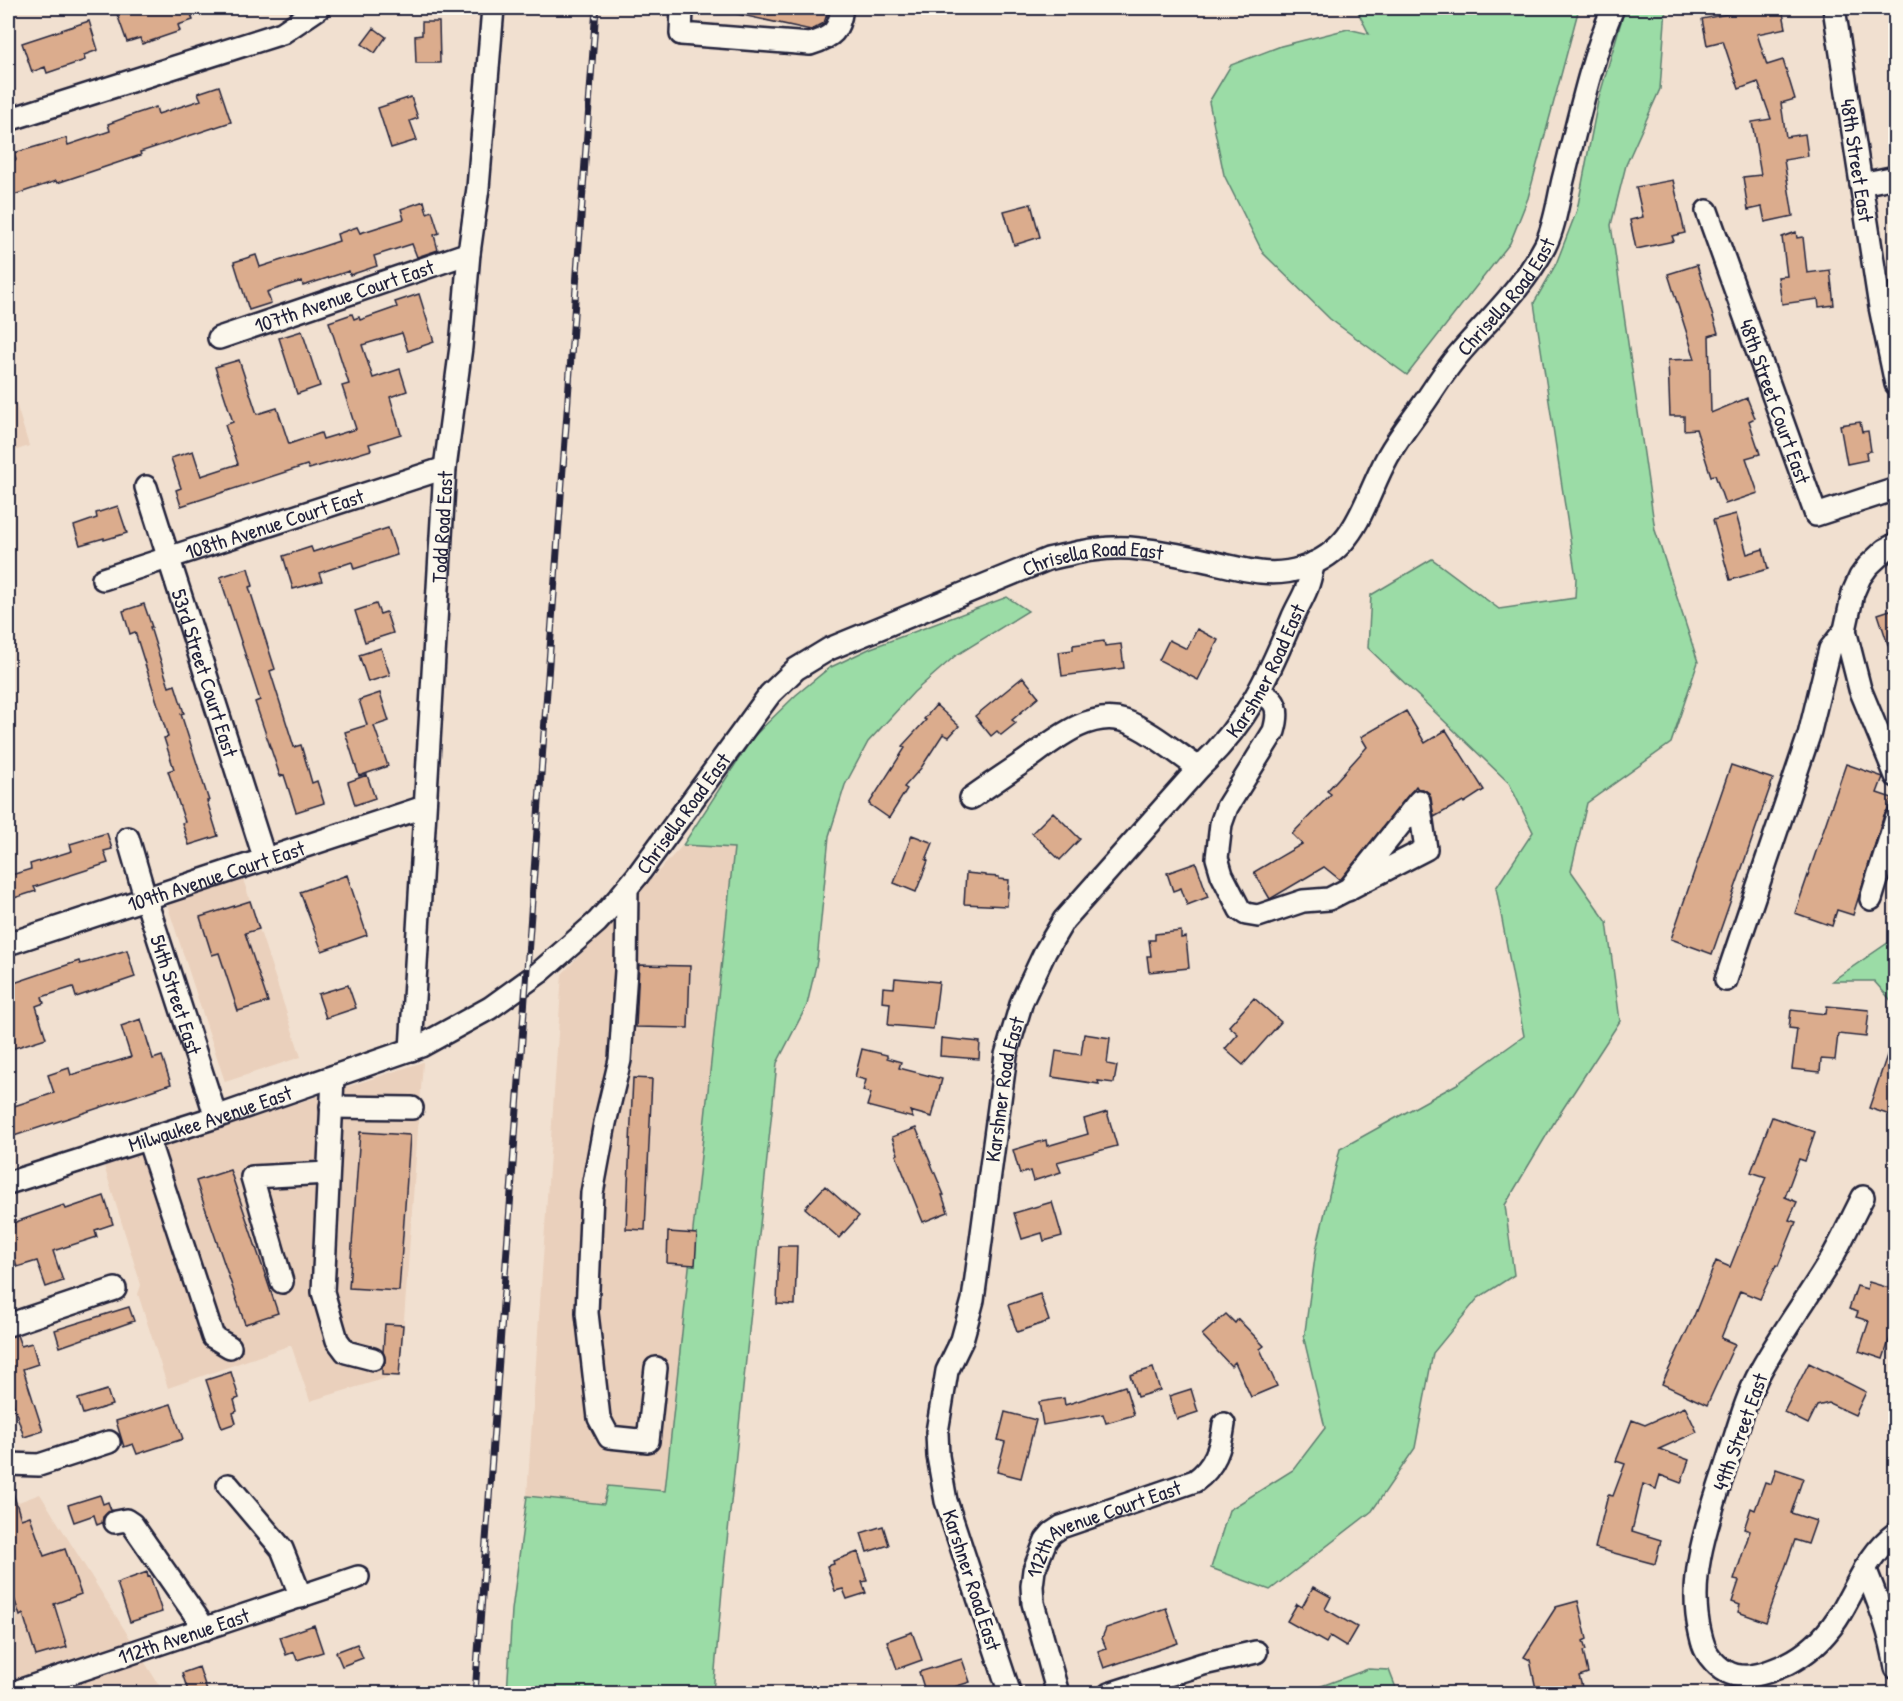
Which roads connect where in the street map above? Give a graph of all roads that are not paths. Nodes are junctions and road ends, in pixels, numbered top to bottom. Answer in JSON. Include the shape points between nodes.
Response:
{"nodes":[{"id":1,"x":319,"y":8,"type":"edge"},
{"id":2,"x":493,"y":8,"type":"edge"},
{"id":3,"x":682,"y":8,"type":"edge"},
{"id":4,"x":842,"y":8,"type":"edge"},
{"id":5,"x":1613,"y":8,"type":"edge"},
{"id":6,"x":1834,"y":8,"type":"edge"},
{"id":7,"x":8,"y":120,"type":"edge"},
{"id":8,"x":1896,"y":177,"type":"edge"},
{"id":9,"x":1861,"y":184,"type":"junction"},
{"id":10,"x":1707,"y":211,"type":"dead end"},
{"id":11,"x":469,"y":253,"type":"junction"},
{"id":12,"x":1888,"y":306,"type":"edge"},
{"id":13,"x":219,"y":338,"type":"dead end"},
{"id":14,"x":1896,"y":384,"type":"edge"},
{"id":15,"x":445,"y":468,"type":"junction"},
{"id":16,"x":146,"y":487,"type":"dead end"},
{"id":17,"x":1896,"y":489,"type":"edge"},
{"id":18,"x":1896,"y":544,"type":"edge"},
{"id":19,"x":168,"y":558,"type":"junction"},
{"id":20,"x":1314,"y":563,"type":"junction"},
{"id":21,"x":103,"y":579,"type":"dead end"},
{"id":22,"x":1845,"y":630,"type":"junction"},
{"id":23,"x":1258,"y":694,"type":"junction"},
{"id":24,"x":1199,"y":768,"type":"junction"},
{"id":25,"x":1896,"y":776,"type":"edge"},
{"id":26,"x":971,"y":798,"type":"dead end"},
{"id":27,"x":424,"y":807,"type":"junction"},
{"id":28,"x":1896,"y":819,"type":"edge"},
{"id":29,"x":128,"y":838,"type":"dead end"},
{"id":30,"x":265,"y":860,"type":"junction"},
{"id":31,"x":627,"y":888,"type":"junction"},
{"id":32,"x":1348,"y":890,"type":"dead end"},
{"id":33,"x":1871,"y":899,"type":"dead end"},
{"id":34,"x":146,"y":900,"type":"junction"},
{"id":35,"x":8,"y":944,"type":"edge"},
{"id":36,"x":1726,"y":980,"type":"dead end"},
{"id":37,"x":411,"y":1050,"type":"junction"},
{"id":38,"x":333,"y":1077,"type":"junction"},
{"id":39,"x":331,"y":1107,"type":"junction"},
{"id":40,"x":412,"y":1108,"type":"dead end"},
{"id":41,"x":216,"y":1117,"type":"junction"},
{"id":42,"x":148,"y":1139,"type":"junction"},
{"id":43,"x":328,"y":1173,"type":"junction"},
{"id":44,"x":8,"y":1183,"type":"edge"},
{"id":45,"x":1863,"y":1197,"type":"dead end"},
{"id":46,"x":282,"y":1282,"type":"dead end"},
{"id":47,"x":115,"y":1289,"type":"dead end"},
{"id":48,"x":8,"y":1325,"type":"edge"},
{"id":49,"x":230,"y":1347,"type":"dead end"},
{"id":50,"x":373,"y":1359,"type":"dead end"},
{"id":51,"x":656,"y":1368,"type":"dead end"},
{"id":52,"x":1224,"y":1424,"type":"dead end"},
{"id":53,"x":109,"y":1442,"type":"dead end"},
{"id":54,"x":8,"y":1464,"type":"edge"},
{"id":55,"x":228,"y":1485,"type":"dead end"},
{"id":56,"x":115,"y":1522,"type":"dead end"},
{"id":57,"x":1896,"y":1533,"type":"edge"},
{"id":58,"x":1865,"y":1568,"type":"junction"},
{"id":59,"x":358,"y":1577,"type":"dead end"},
{"id":60,"x":301,"y":1597,"type":"junction"},
{"id":61,"x":205,"y":1629,"type":"junction"},
{"id":62,"x":1256,"y":1652,"type":"dead end"},
{"id":63,"x":1896,"y":1668,"type":"edge"},
{"id":64,"x":9,"y":1694,"type":"edge"},
{"id":65,"x":1010,"y":1694,"type":"edge"},
{"id":66,"x":1058,"y":1694,"type":"edge"},
{"id":67,"x":1109,"y":1694,"type":"edge"}],
"edges":[{"from":1,"to":7,"type":"street","via":[[282,33]]},
{"from":2,"to":11,"type":"street","name":"Todd Road East"},
{"from":3,"to":4,"type":"street","via":[[681,34],[810,44],[840,26]]},
{"from":5,"to":20,"type":"street","name":"Chrisella Road East","via":[[1599,44],[1545,246],[1525,277],[1441,377],[1400,436],[1352,532],[1338,548]]},
{"from":6,"to":9,"type":"street","name":"48th Street East"},
{"from":8,"to":9,"type":"street"},
{"from":9,"to":12,"type":"street","name":"48th Street East"},
{"from":10,"to":17,"type":"street","name":"48th Street Court East","via":[[1816,514]]},
{"from":11,"to":13,"type":"street","name":"107th Avenue Court East"},
{"from":11,"to":15,"type":"street","name":"Todd Road East"},
{"from":12,"to":14,"type":"street","name":"48th Street East"},
{"from":15,"to":19,"type":"street","name":"108th Avenue Court East"},
{"from":15,"to":27,"type":"street","name":"Todd Road East"},
{"from":16,"to":19,"type":"street","name":"53rd Street Court East"},
{"from":18,"to":22,"type":"street","via":[[1885,550],[1860,577]]},
{"from":19,"to":21,"type":"street","name":"108th Avenue Court East"},
{"from":19,"to":30,"type":"street","name":"53rd Street Court East"},
{"from":20,"to":23,"type":"street","name":"Karshner Road East","via":[[1307,589]]},
{"from":20,"to":31,"type":"street","name":"Chrisella Road East","via":[[1288,571],[1256,572],[1138,549],[1085,551],[1048,559],[829,649],[796,669],[770,694]]},
{"from":22,"to":25,"type":"street","via":[[1860,689]]},
{"from":22,"to":36,"type":"street","via":[[1830,649],[1809,735]]},
{"from":23,"to":24,"type":"street","name":"Karshner Road East","via":[[1244,718]]},
{"from":23,"to":32,"type":"street","via":[[1272,700],[1278,717],[1274,731],[1227,807],[1217,858],[1222,875],[1240,910],[1258,916],[1303,901],[1329,899]]},
{"from":24,"to":26,"type":"street","via":[[1139,728],[1125,721],[1103,719],[1061,736]]},
{"from":24,"to":65,"type":"street","name":"Karshner Road East","via":[[1064,920],[1022,1001],[1006,1056],[973,1300],[962,1340],[947,1371],[937,1432],[946,1501]]},
{"from":27,"to":30,"type":"street","name":"109th Avenue Court East"},
{"from":27,"to":37,"type":"street","name":"Todd Road East"},
{"from":28,"to":33,"type":"street"},
{"from":29,"to":34,"type":"street","name":"54th Street East"},
{"from":30,"to":34,"type":"street","name":"109th Avenue Court East"},
{"from":31,"to":37,"type":"street","name":"Chrisella Road East","via":[[597,922],[540,972],[490,1008]]},
{"from":31,"to":51,"type":"street","via":[[620,1060],[592,1193],[587,1313],[599,1418],[609,1437],[648,1441]]},
{"from":34,"to":35,"type":"street","name":"109th Avenue Court East"},
{"from":34,"to":41,"type":"street","name":"54th Street East"},
{"from":37,"to":38,"type":"street","name":"Milwaukee Avenue East"},
{"from":38,"to":39,"type":"street"},
{"from":38,"to":41,"type":"street","name":"Milwaukee Avenue East"},
{"from":39,"to":40,"type":"street"},
{"from":39,"to":43,"type":"street"},
{"from":41,"to":42,"type":"street","name":"Milwaukee Avenue East"},
{"from":42,"to":44,"type":"street","name":"Milwaukee Avenue East"},
{"from":42,"to":49,"type":"street","via":[[213,1337]]},
{"from":43,"to":46,"type":"street","via":[[252,1178]]},
{"from":43,"to":50,"type":"street","via":[[323,1292],[337,1340],[346,1352]]},
{"from":45,"to":58,"type":"street","name":"49th Street East","via":[[1834,1253],[1760,1371],[1744,1408],[1705,1535],[1698,1572],[1695,1600],[1706,1653],[1725,1672],[1740,1677],[1769,1671],[1800,1656],[1837,1619]]},
{"from":47,"to":48,"type":"street"},
{"from":52,"to":66,"type":"street","name":"112th Avenue Court East","via":[[1214,1462],[1195,1481],[1061,1527],[1046,1540],[1034,1570],[1033,1603]]},
{"from":53,"to":54,"type":"street","via":[[39,1465]]},
{"from":55,"to":60,"type":"street","via":[[282,1549]]},
{"from":56,"to":61,"type":"street","via":[[132,1524]]},
{"from":57,"to":58,"type":"street"},
{"from":58,"to":63,"type":"street","via":[[1886,1622]]},
{"from":59,"to":60,"type":"street","name":"112th Avenue East"},
{"from":60,"to":61,"type":"street","name":"112th Avenue East"},
{"from":61,"to":64,"type":"street","name":"112th Avenue East"},
{"from":62,"to":67,"type":"street","via":[[1203,1664]]}]}
